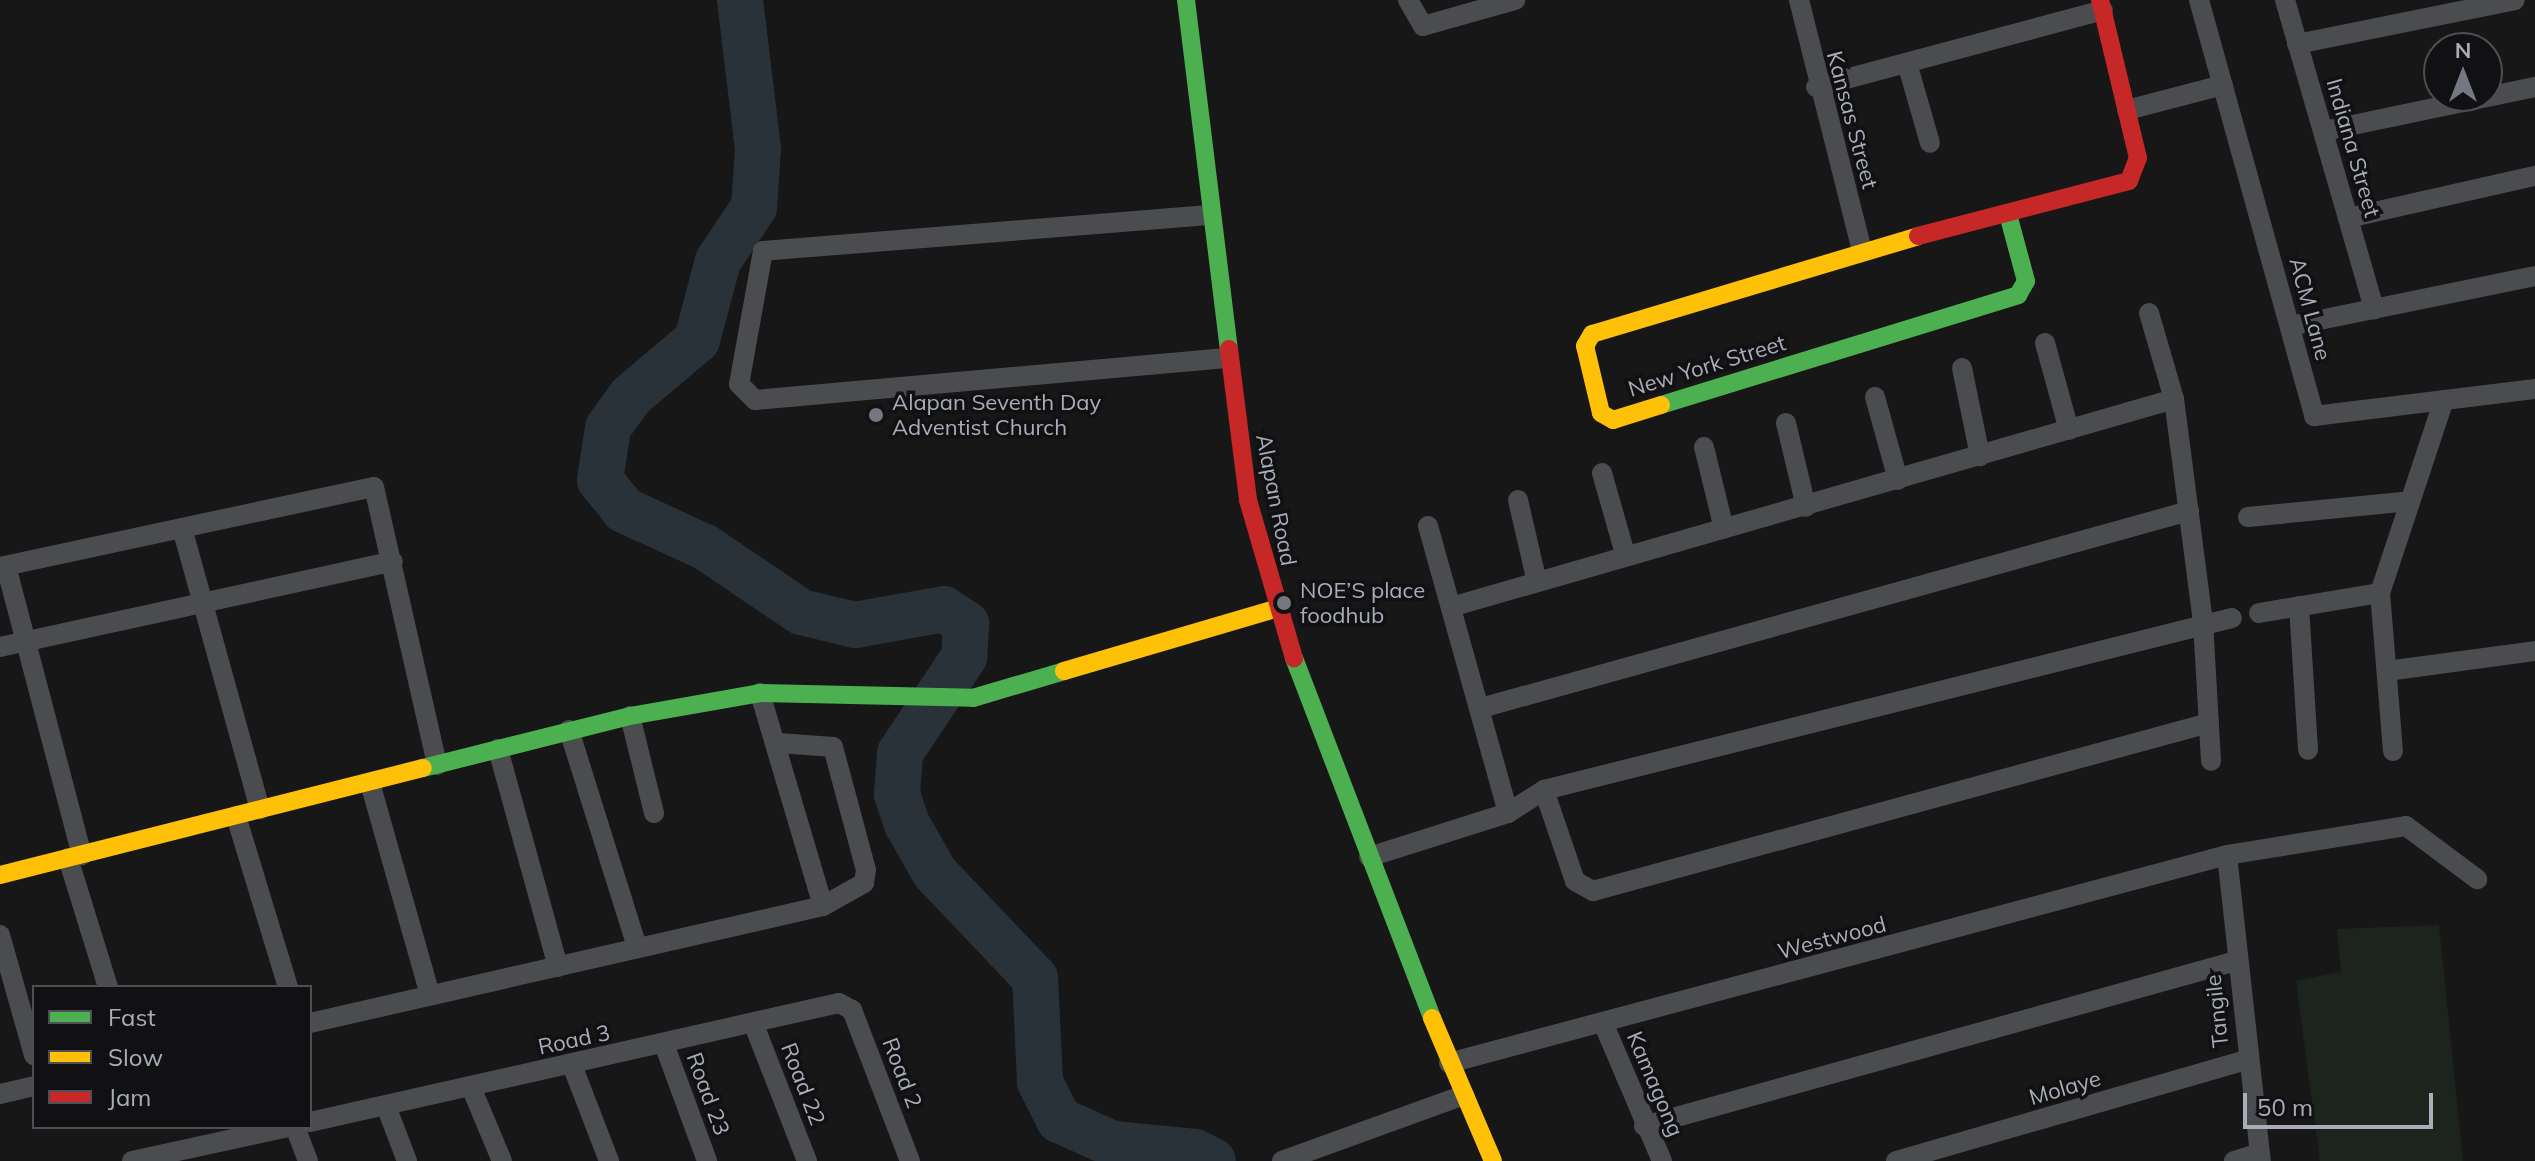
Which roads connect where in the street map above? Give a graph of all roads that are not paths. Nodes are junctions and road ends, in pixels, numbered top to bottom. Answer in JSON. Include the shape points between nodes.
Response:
{"nodes":[{"id":1,"x":1186,"y":0,"type":"edge"},
{"id":2,"x":1408,"y":0,"type":"edge"},
{"id":3,"x":1515,"y":0,"type":"edge"},
{"id":4,"x":2199,"y":0,"type":"edge"},
{"id":5,"x":2285,"y":0,"type":"edge"},
{"id":6,"x":2515,"y":0,"type":"edge"},
{"id":7,"x":1803,"y":1,"type":"edge"},
{"id":8,"x":2101,"y":5,"type":"edge"},
{"id":9,"x":2297,"y":44,"type":"junction"},
{"id":10,"x":1907,"y":63,"type":"junction"},
{"id":11,"x":2223,"y":85,"type":"junction"},
{"id":12,"x":1816,"y":87,"type":"junction"},
{"id":13,"x":2535,"y":87,"type":"edge"},
{"id":14,"x":2127,"y":110,"type":"junction"},
{"id":15,"x":2324,"y":131,"type":"junction"},
{"id":16,"x":1930,"y":143,"type":"dead end"},
{"id":17,"x":2535,"y":176,"type":"edge"},
{"id":18,"x":1209,"y":215,"type":"junction"},
{"id":19,"x":2009,"y":218,"type":"junction"},
{"id":20,"x":2348,"y":218,"type":"junction"},
{"id":21,"x":1862,"y":251,"type":"junction"},
{"id":22,"x":2535,"y":276,"type":"edge"},
{"id":23,"x":2374,"y":309,"type":"junction"},
{"id":24,"x":2149,"y":313,"type":"dead end"},
{"id":25,"x":2290,"y":326,"type":"junction"},
{"id":26,"x":2045,"y":343,"type":"dead end"},
{"id":27,"x":1229,"y":358,"type":"junction"},
{"id":28,"x":1962,"y":368,"type":"dead end"},
{"id":29,"x":2535,"y":389,"type":"edge"},
{"id":30,"x":1875,"y":397,"type":"dead end"},
{"id":31,"x":2174,"y":399,"type":"junction"},
{"id":32,"x":2444,"y":400,"type":"junction"},
{"id":33,"x":1786,"y":423,"type":"dead end"},
{"id":34,"x":2069,"y":430,"type":"junction"},
{"id":35,"x":1704,"y":447,"type":"dead end"},
{"id":36,"x":1980,"y":456,"type":"junction"},
{"id":37,"x":1602,"y":473,"type":"dead end"},
{"id":38,"x":1898,"y":480,"type":"junction"},
{"id":39,"x":1518,"y":500,"type":"dead end"},
{"id":40,"x":2410,"y":501,"type":"junction"},
{"id":41,"x":1806,"y":507,"type":"junction"},
{"id":42,"x":2189,"y":511,"type":"junction"},
{"id":43,"x":2248,"y":517,"type":"dead end"},
{"id":44,"x":1428,"y":526,"type":"dead end"},
{"id":45,"x":182,"y":528,"type":"junction"},
{"id":46,"x":1724,"y":529,"type":"junction"},
{"id":47,"x":1626,"y":557,"type":"junction"},
{"id":48,"x":393,"y":561,"type":"junction"},
{"id":49,"x":3,"y":566,"type":"edge"},
{"id":50,"x":1536,"y":578,"type":"junction"},
{"id":51,"x":2380,"y":593,"type":"junction"},
{"id":52,"x":202,"y":600,"type":"junction"},
{"id":53,"x":2299,"y":606,"type":"junction"},
{"id":54,"x":1451,"y":607,"type":"junction"},
{"id":55,"x":1275,"y":609,"type":"junction"},
{"id":56,"x":2259,"y":613,"type":"dead end"},
{"id":57,"x":2232,"y":618,"type":"dead end"},
{"id":58,"x":2203,"y":622,"type":"junction"},
{"id":59,"x":25,"y":640,"type":"junction"},
{"id":60,"x":0,"y":647,"type":"edge"},
{"id":61,"x":2535,"y":651,"type":"edge"},
{"id":62,"x":2387,"y":671,"type":"junction"},
{"id":63,"x":760,"y":693,"type":"junction"},
{"id":64,"x":1481,"y":708,"type":"junction"},
{"id":65,"x":630,"y":716,"type":"junction"},
{"id":66,"x":2209,"y":723,"type":"junction"},
{"id":67,"x":569,"y":730,"type":"junction"},
{"id":68,"x":779,"y":743,"type":"junction"},
{"id":69,"x":498,"y":749,"type":"junction"},
{"id":70,"x":2308,"y":750,"type":"dead end"},
{"id":71,"x":2393,"y":751,"type":"dead end"},
{"id":72,"x":2211,"y":761,"type":"dead end"},
{"id":73,"x":437,"y":765,"type":"junction"},
{"id":74,"x":370,"y":783,"type":"junction"},
{"id":75,"x":1544,"y":790,"type":"junction"},
{"id":76,"x":260,"y":809,"type":"junction"},
{"id":77,"x":654,"y":813,"type":"dead end"},
{"id":78,"x":1508,"y":813,"type":"junction"},
{"id":79,"x":236,"y":816,"type":"junction"},
{"id":80,"x":2227,"y":855,"type":"junction"},
{"id":81,"x":75,"y":856,"type":"junction"},
{"id":82,"x":1369,"y":857,"type":"junction"},
{"id":83,"x":0,"y":875,"type":"edge"},
{"id":84,"x":2477,"y":879,"type":"dead end"},
{"id":85,"x":823,"y":906,"type":"junction"},
{"id":86,"x":0,"y":935,"type":"edge"},
{"id":87,"x":636,"y":944,"type":"junction"},
{"id":88,"x":2236,"y":961,"type":"junction"},
{"id":89,"x":558,"y":967,"type":"junction"},
{"id":90,"x":107,"y":985,"type":"edge"},
{"id":91,"x":287,"y":985,"type":"edge"},
{"id":92,"x":429,"y":991,"type":"junction"},
{"id":93,"x":847,"y":1004,"type":"joint"},
{"id":94,"x":312,"y":1022,"type":"edge"},
{"id":95,"x":754,"y":1025,"type":"junction"},
{"id":96,"x":1604,"y":1025,"type":"junction"},
{"id":97,"x":664,"y":1044,"type":"junction"},
{"id":98,"x":32,"y":1048,"type":"edge"},
{"id":99,"x":2247,"y":1060,"type":"junction"},
{"id":100,"x":1449,"y":1063,"type":"junction"},
{"id":101,"x":572,"y":1065,"type":"junction"},
{"id":102,"x":32,"y":1086,"type":"edge"},
{"id":103,"x":471,"y":1087,"type":"junction"},
{"id":104,"x":0,"y":1094,"type":"edge"},
{"id":105,"x":1464,"y":1095,"type":"junction"},
{"id":106,"x":386,"y":1106,"type":"junction"},
{"id":107,"x":312,"y":1122,"type":"edge"},
{"id":108,"x":1644,"y":1126,"type":"junction"},
{"id":109,"x":281,"y":1129,"type":"edge"},
{"id":110,"x":296,"y":1129,"type":"edge"},
{"id":111,"x":200,"y":1154,"type":"edge"},
{"id":112,"x":2260,"y":1157,"type":"edge"},
{"id":113,"x":132,"y":1161,"type":"edge"},
{"id":114,"x":308,"y":1161,"type":"edge"},
{"id":115,"x":407,"y":1161,"type":"edge"},
{"id":116,"x":502,"y":1161,"type":"edge"},
{"id":117,"x":609,"y":1161,"type":"edge"},
{"id":118,"x":707,"y":1161,"type":"edge"},
{"id":119,"x":807,"y":1161,"type":"edge"},
{"id":120,"x":910,"y":1161,"type":"edge"},
{"id":121,"x":1282,"y":1161,"type":"edge"},
{"id":122,"x":1493,"y":1161,"type":"edge"},
{"id":123,"x":1662,"y":1161,"type":"edge"},
{"id":124,"x":1896,"y":1161,"type":"edge"},
{"id":125,"x":2234,"y":1161,"type":"edge"}],
"edges":[{"from":1,"to":18,"type":"street","name":"Alapan Road"},
{"from":2,"to":3,"type":"street","via":[[1423,26]]},
{"from":4,"to":11,"type":"street","name":"ACM Lane"},
{"from":5,"to":9,"type":"street","name":"Indiana Street"},
{"from":6,"to":9,"type":"street"},
{"from":7,"to":12,"type":"street","name":"Kansas Street"},
{"from":8,"to":10,"type":"street"},
{"from":8,"to":14,"type":"street"},
{"from":9,"to":15,"type":"street","name":"Indiana Street"},
{"from":10,"to":12,"type":"street"},
{"from":10,"to":16,"type":"street"},
{"from":11,"to":14,"type":"street"},
{"from":11,"to":25,"type":"street","name":"ACM Lane"},
{"from":12,"to":21,"type":"street","name":"Kansas Street"},
{"from":13,"to":15,"type":"street"},
{"from":14,"to":19,"type":"street","name":"New York Street","via":[[2138,158],[2129,181]]},
{"from":15,"to":20,"type":"street","name":"Indiana Street"},
{"from":17,"to":20,"type":"street"},
{"from":18,"to":27,"type":"street","name":"Alapan Road"},
{"from":18,"to":27,"type":"street","via":[[763,251],[739,384],[755,400]]},
{"from":19,"to":21,"type":"street","name":"New York Street"},
{"from":19,"to":21,"type":"street","name":"New York Street","via":[[2026,281],[2018,295],[1613,420],[1601,413],[1585,346],[1592,334]]},
{"from":20,"to":23,"type":"street","name":"Indiana Street"},
{"from":22,"to":23,"type":"street"},
{"from":23,"to":25,"type":"street"},
{"from":24,"to":31,"type":"street"},
{"from":25,"to":32,"type":"street","name":"ACM Lane","via":[[2314,416]]},
{"from":26,"to":34,"type":"street"},
{"from":27,"to":55,"type":"street","name":"Alapan Road","via":[[1250,513]]},
{"from":28,"to":36,"type":"street"},
{"from":29,"to":32,"type":"street","name":"ACM Lane"},
{"from":30,"to":38,"type":"street"},
{"from":31,"to":34,"type":"street"},
{"from":31,"to":42,"type":"street"},
{"from":32,"to":40,"type":"street"},
{"from":33,"to":41,"type":"street"},
{"from":34,"to":36,"type":"street"},
{"from":35,"to":46,"type":"street"},
{"from":36,"to":38,"type":"street"},
{"from":37,"to":47,"type":"street"},
{"from":38,"to":41,"type":"street"},
{"from":39,"to":50,"type":"street"},
{"from":40,"to":43,"type":"street"},
{"from":40,"to":51,"type":"street"},
{"from":41,"to":46,"type":"street"},
{"from":42,"to":58,"type":"street"},
{"from":42,"to":64,"type":"street"},
{"from":44,"to":54,"type":"street"},
{"from":45,"to":48,"type":"street","via":[[366,484],[381,494]]},
{"from":45,"to":49,"type":"street"},
{"from":45,"to":52,"type":"street"},
{"from":46,"to":47,"type":"street"},
{"from":47,"to":50,"type":"street"},
{"from":48,"to":52,"type":"street"},
{"from":48,"to":73,"type":"street"},
{"from":49,"to":59,"type":"street"},
{"from":50,"to":54,"type":"street"},
{"from":51,"to":53,"type":"street"},
{"from":51,"to":62,"type":"street"},
{"from":52,"to":59,"type":"street"},
{"from":52,"to":76,"type":"street"},
{"from":53,"to":56,"type":"street"},
{"from":53,"to":70,"type":"street"},
{"from":54,"to":64,"type":"street"},
{"from":55,"to":63,"type":"street","via":[[973,698]]},
{"from":55,"to":82,"type":"street","name":"Alapan Road"},
{"from":57,"to":58,"type":"street"},
{"from":58,"to":66,"type":"street"},
{"from":58,"to":75,"type":"street"},
{"from":59,"to":60,"type":"street"},
{"from":59,"to":81,"type":"street"},
{"from":61,"to":62,"type":"street"},
{"from":62,"to":71,"type":"street"},
{"from":63,"to":65,"type":"street"},
{"from":63,"to":68,"type":"street"},
{"from":64,"to":78,"type":"street"},
{"from":65,"to":67,"type":"street"},
{"from":65,"to":77,"type":"street"},
{"from":66,"to":72,"type":"street"},
{"from":66,"to":75,"type":"street","via":[[1593,891],[1575,881]]},
{"from":67,"to":69,"type":"street"},
{"from":67,"to":87,"type":"street"},
{"from":68,"to":85,"type":"street"},
{"from":68,"to":85,"type":"street","via":[[833,747],[864,883]]},
{"from":69,"to":73,"type":"street"},
{"from":69,"to":89,"type":"street"},
{"from":73,"to":74,"type":"street"},
{"from":74,"to":76,"type":"street"},
{"from":74,"to":92,"type":"street"},
{"from":75,"to":78,"type":"street"},
{"from":76,"to":79,"type":"street"},
{"from":78,"to":82,"type":"street"},
{"from":79,"to":81,"type":"street"},
{"from":79,"to":91,"type":"street"},
{"from":80,"to":84,"type":"street","name":"Westwood","via":[[2406,826]]},
{"from":80,"to":88,"type":"street","name":"Tangile"},
{"from":80,"to":96,"type":"street","name":"Westwood"},
{"from":81,"to":83,"type":"street"},
{"from":81,"to":90,"type":"street"},
{"from":82,"to":100,"type":"street","name":"Alapan Road"},
{"from":85,"to":87,"type":"street"},
{"from":86,"to":98,"type":"street"},
{"from":87,"to":89,"type":"street"},
{"from":88,"to":99,"type":"street","name":"Tangile"},
{"from":88,"to":108,"type":"street"},
{"from":89,"to":92,"type":"street"},
{"from":92,"to":94,"type":"street"},
{"from":93,"to":95,"type":"street","name":"Road 3"},
{"from":93,"to":120,"type":"street","name":"Road 2"},
{"from":95,"to":97,"type":"street","name":"Road 3"},
{"from":95,"to":119,"type":"street","name":"Road 22"},
{"from":96,"to":100,"type":"street","name":"Westwood"},
{"from":96,"to":108,"type":"street","name":"Kamagong"},
{"from":97,"to":101,"type":"street","name":"Road 3"},
{"from":97,"to":118,"type":"street","name":"Road 23"},
{"from":99,"to":112,"type":"street","name":"Tangile"},
{"from":99,"to":124,"type":"street","name":"Molaye"},
{"from":100,"to":105,"type":"street","name":"Alapan Road"},
{"from":101,"to":103,"type":"street","name":"Road 3"},
{"from":101,"to":117,"type":"street"},
{"from":102,"to":104,"type":"street"},
{"from":103,"to":106,"type":"street","name":"Road 3"},
{"from":103,"to":116,"type":"street"},
{"from":105,"to":121,"type":"street"},
{"from":105,"to":122,"type":"street","name":"Alapan Road"},
{"from":106,"to":107,"type":"street","name":"Road 3"},
{"from":106,"to":115,"type":"street"},
{"from":108,"to":123,"type":"street","name":"Kamagong"},
{"from":109,"to":111,"type":"street"},
{"from":110,"to":114,"type":"street"},
{"from":111,"to":113,"type":"street"},
{"from":112,"to":125,"type":"street"}]}
